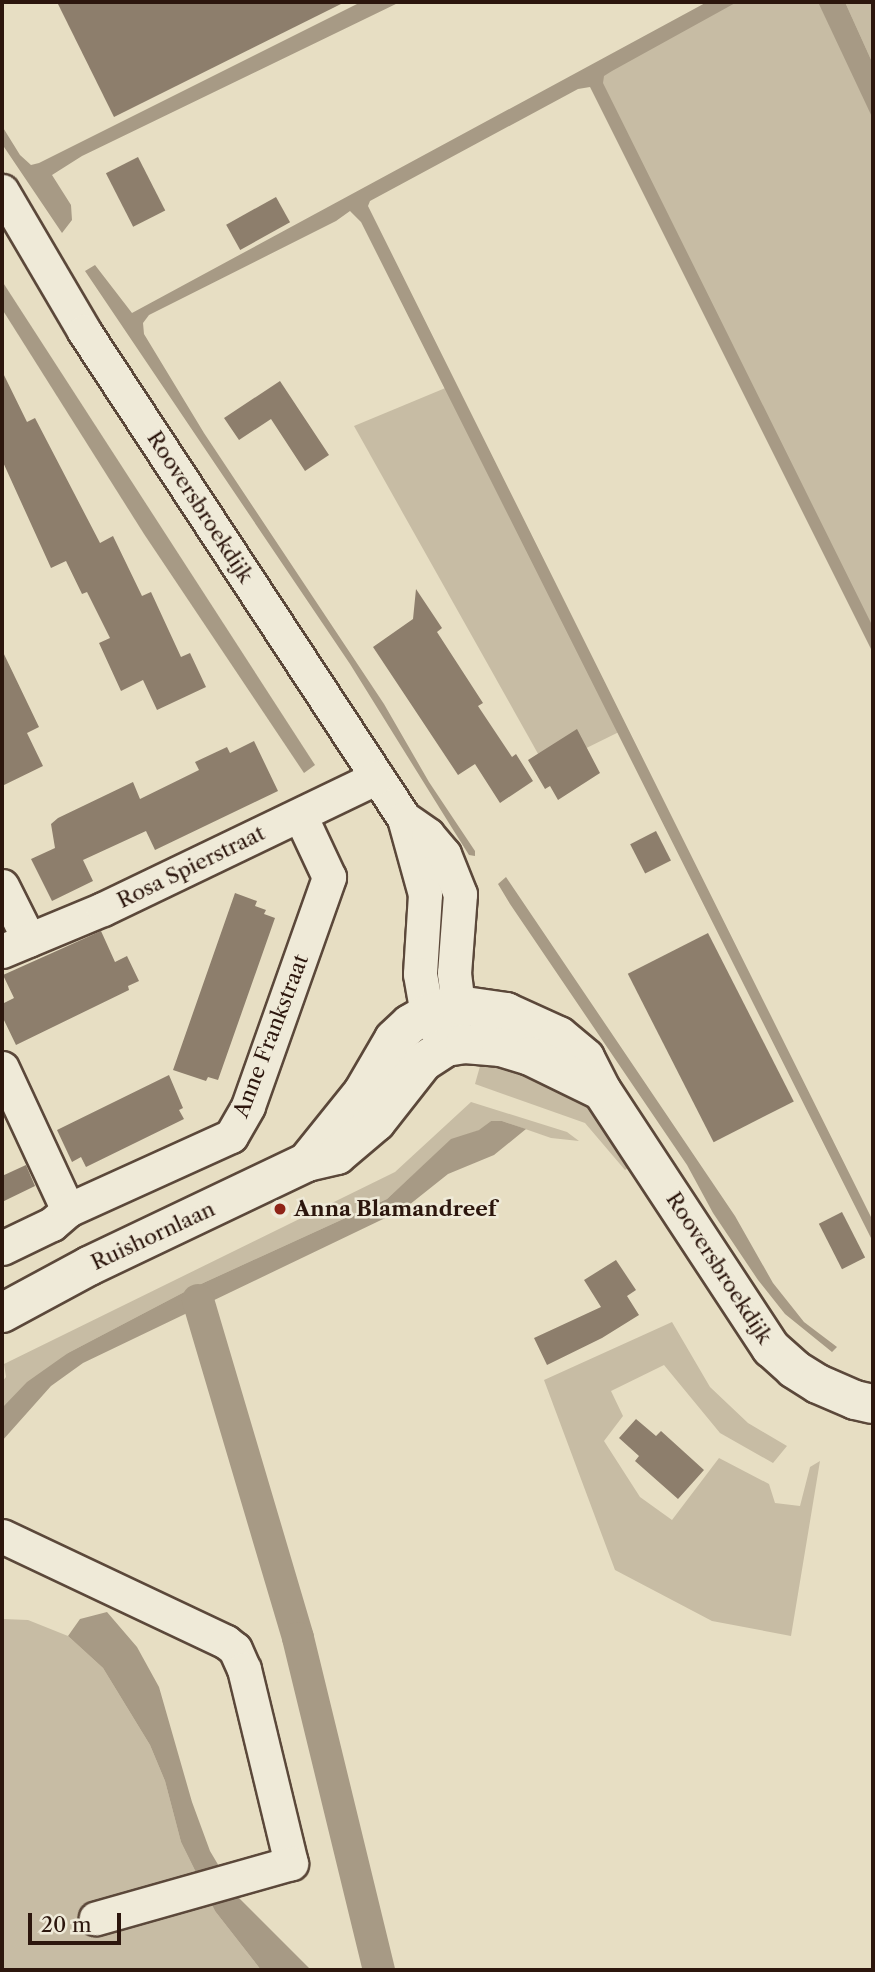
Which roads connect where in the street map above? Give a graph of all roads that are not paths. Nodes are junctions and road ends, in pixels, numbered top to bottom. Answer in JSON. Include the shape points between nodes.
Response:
{"nodes":[{"id":1,"x":4,"y":198,"type":"edge"},
{"id":2,"x":377,"y":777,"type":"junction"},
{"id":3,"x":300,"y":815,"type":"junction"},
{"id":4,"x":2,"y":886,"type":"edge"},
{"id":5,"x":439,"y":906,"type":"dead end"},
{"id":6,"x":440,"y":943,"type":"dead end"},
{"id":7,"x":15,"y":945,"type":"edge"},
{"id":8,"x":442,"y":1009,"type":"junction"},
{"id":9,"x":446,"y":1047,"type":"junction"},
{"id":10,"x":2,"y":1068,"type":"edge"},
{"id":11,"x":602,"y":1091,"type":"junction"},
{"id":12,"x":307,"y":1162,"type":"junction"},
{"id":13,"x":68,"y":1210,"type":"junction"},
{"id":14,"x":2,"y":1248,"type":"edge"},
{"id":15,"x":2,"y":1313,"type":"edge"},
{"id":16,"x":873,"y":1404,"type":"edge"},
{"id":17,"x":2,"y":1536,"type":"edge"},
{"id":18,"x":96,"y":1917,"type":"dead end"}],
"edges":[{"from":1,"to":2,"type":"street","name":"Rooversbroekdijk","via":[[85,331]]},
{"from":2,"to":3,"type":"street","name":"Rosa Spierstraat"},
{"from":2,"to":8,"type":"street","name":"Rooversbroekdijk","via":[[404,818],[444,854],[458,883],[460,918],[454,972]]},
{"from":3,"to":7,"type":"street","name":"Rosa Spierstraat","via":[[103,909]]},
{"from":3,"to":13,"type":"street","name":"Anne Frankstraat","via":[[329,877],[247,1106],[231,1136]]},
{"from":4,"to":7,"type":"street"},
{"from":5,"to":6,"type":"street"},
{"from":8,"to":9,"type":"street","name":"Rooversbroekdijk"},
{"from":8,"to":11,"type":"main road","name":"Rooversbroekdijk","via":[[506,1012],[559,1037],[585,1058]]},
{"from":8,"to":12,"type":"main road","name":"Ruishornlaan","via":[[410,1024],[394,1039],[363,1092]]},
{"from":9,"to":11,"type":"main road","via":[[501,1047]]},
{"from":9,"to":12,"type":"main road","name":"Ruishornlaan","via":[[423,1062],[357,1140],[337,1155]]},
{"from":10,"to":13,"type":"street"},
{"from":11,"to":16,"type":"main road","name":"Rooversbroekdijk","via":[[771,1348],[818,1384]]},
{"from":12,"to":15,"type":"main road","name":"Ruishornlaan","via":[[89,1266]]},
{"from":13,"to":14,"type":"street","name":"Anne Frankstraat","via":[[52,1224]]},
{"from":17,"to":18,"type":"street","via":[[235,1649],[291,1863]]}]}
